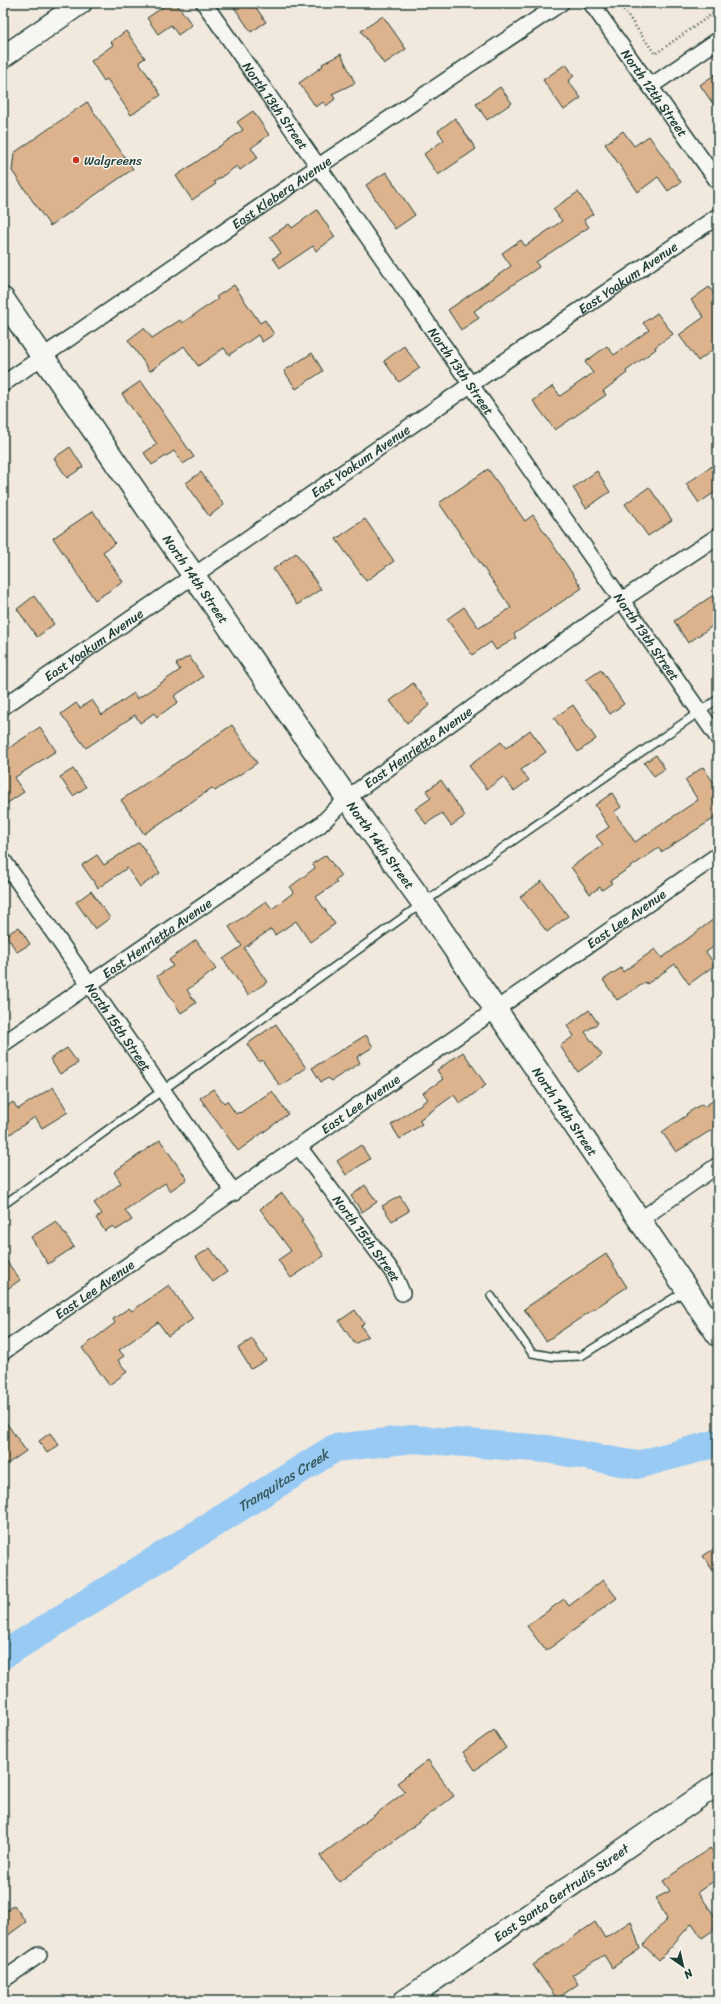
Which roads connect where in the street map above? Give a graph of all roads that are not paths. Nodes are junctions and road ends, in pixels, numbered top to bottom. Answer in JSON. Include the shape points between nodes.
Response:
{"nodes":[{"id":1,"x":81,"y":3,"type":"edge"},
{"id":2,"x":204,"y":3,"type":"edge"},
{"id":3,"x":561,"y":3,"type":"edge"},
{"id":4,"x":591,"y":3,"type":"edge"},
{"id":5,"x":718,"y":40,"type":"edge"},
{"id":6,"x":3,"y":57,"type":"edge"},
{"id":7,"x":651,"y":86,"type":"junction"},
{"id":8,"x":319,"y":166,"type":"junction"},
{"id":9,"x":718,"y":182,"type":"edge"},
{"id":10,"x":718,"y":216,"type":"edge"},
{"id":11,"x":3,"y":299,"type":"edge"},
{"id":12,"x":43,"y":356,"type":"junction"},
{"id":13,"x":3,"y":384,"type":"edge"},
{"id":14,"x":470,"y":384,"type":"junction"},
{"id":15,"x":718,"y":536,"type":"edge"},
{"id":16,"x":194,"y":576,"type":"junction"},
{"id":17,"x":622,"y":600,"type":"junction"},
{"id":18,"x":718,"y":698,"type":"edge"},
{"id":19,"x":3,"y":707,"type":"edge"},
{"id":20,"x":700,"y":711,"type":"junction"},
{"id":21,"x":718,"y":738,"type":"edge"},
{"id":22,"x":347,"y":798,"type":"junction"},
{"id":23,"x":718,"y":855,"type":"edge"},
{"id":24,"x":3,"y":860,"type":"edge"},
{"id":25,"x":423,"y":903,"type":"junction"},
{"id":26,"x":90,"y":985,"type":"junction"},
{"id":27,"x":494,"y":1009,"type":"junction"},
{"id":28,"x":3,"y":1044,"type":"edge"},
{"id":29,"x":164,"y":1091,"type":"junction"},
{"id":30,"x":299,"y":1147,"type":"junction"},
{"id":31,"x":718,"y":1165,"type":"edge"},
{"id":32,"x":234,"y":1193,"type":"junction"},
{"id":33,"x":3,"y":1205,"type":"edge"},
{"id":34,"x":640,"y":1220,"type":"junction"},
{"id":35,"x":686,"y":1290,"type":"junction"},
{"id":36,"x":402,"y":1293,"type":"dead end"},
{"id":37,"x":491,"y":1296,"type":"dead end"},
{"id":38,"x":718,"y":1335,"type":"edge"},
{"id":39,"x":3,"y":1352,"type":"edge"},
{"id":40,"x":718,"y":1784,"type":"edge"},
{"id":41,"x":39,"y":1955,"type":"dead end"},
{"id":42,"x":3,"y":1980,"type":"edge"},
{"id":43,"x":404,"y":2001,"type":"edge"}],
"edges":[{"from":1,"to":6,"type":"street"},
{"from":2,"to":8,"type":"street","name":"North 13th Street"},
{"from":3,"to":8,"type":"street","name":"East Kleberg Avenue"},
{"from":4,"to":7,"type":"street","name":"North 12th Street"},
{"from":5,"to":7,"type":"street"},
{"from":7,"to":9,"type":"street","name":"North 12th Street"},
{"from":8,"to":12,"type":"street","name":"East Kleberg Avenue"},
{"from":8,"to":14,"type":"street","name":"North 13th Street"},
{"from":10,"to":14,"type":"street","name":"East Yoakum Avenue"},
{"from":11,"to":12,"type":"main road","name":"North 14th Street"},
{"from":12,"to":13,"type":"street","name":"East Kleberg Avenue"},
{"from":12,"to":16,"type":"main road","name":"North 14th Street"},
{"from":14,"to":16,"type":"street","name":"East Yoakum Avenue"},
{"from":14,"to":17,"type":"street","name":"North 13th Street"},
{"from":15,"to":17,"type":"street","name":"East Henrietta Avenue"},
{"from":16,"to":19,"type":"street","name":"East Yoakum Avenue"},
{"from":16,"to":22,"type":"main road","name":"North 14th Street"},
{"from":17,"to":20,"type":"street","name":"North 13th Street"},
{"from":17,"to":22,"type":"street","name":"East Henrietta Avenue"},
{"from":18,"to":20,"type":"lane"},
{"from":20,"to":21,"type":"street","name":"North 13th Street"},
{"from":20,"to":25,"type":"lane"},
{"from":22,"to":25,"type":"main road","name":"North 14th Street"},
{"from":22,"to":26,"type":"street","name":"East Henrietta Avenue","via":[[320,825]]},
{"from":23,"to":27,"type":"street","name":"East Lee Avenue"},
{"from":24,"to":26,"type":"street","name":"North 15th Street"},
{"from":25,"to":27,"type":"main road","name":"North 14th Street"},
{"from":25,"to":29,"type":"lane"},
{"from":26,"to":28,"type":"street","name":"East Henrietta Avenue"},
{"from":26,"to":29,"type":"street","name":"North 15th Street"},
{"from":27,"to":30,"type":"street","name":"East Lee Avenue"},
{"from":27,"to":34,"type":"main road","name":"North 14th Street"},
{"from":29,"to":32,"type":"street","name":"North 15th Street"},
{"from":29,"to":33,"type":"lane"},
{"from":30,"to":32,"type":"street","name":"East Lee Avenue"},
{"from":30,"to":36,"type":"street","name":"North 15th Street","via":[[394,1274]]},
{"from":31,"to":34,"type":"street"},
{"from":32,"to":39,"type":"street","name":"East Lee Avenue"},
{"from":34,"to":35,"type":"main road","name":"North 14th Street"},
{"from":35,"to":37,"type":"lane","via":[[581,1356],[555,1357],[532,1353]]},
{"from":35,"to":38,"type":"main road","name":"North 14th Street"},
{"from":40,"to":43,"type":"street","name":"East Santa Gertrudis Street"},
{"from":41,"to":42,"type":"street"}]}
